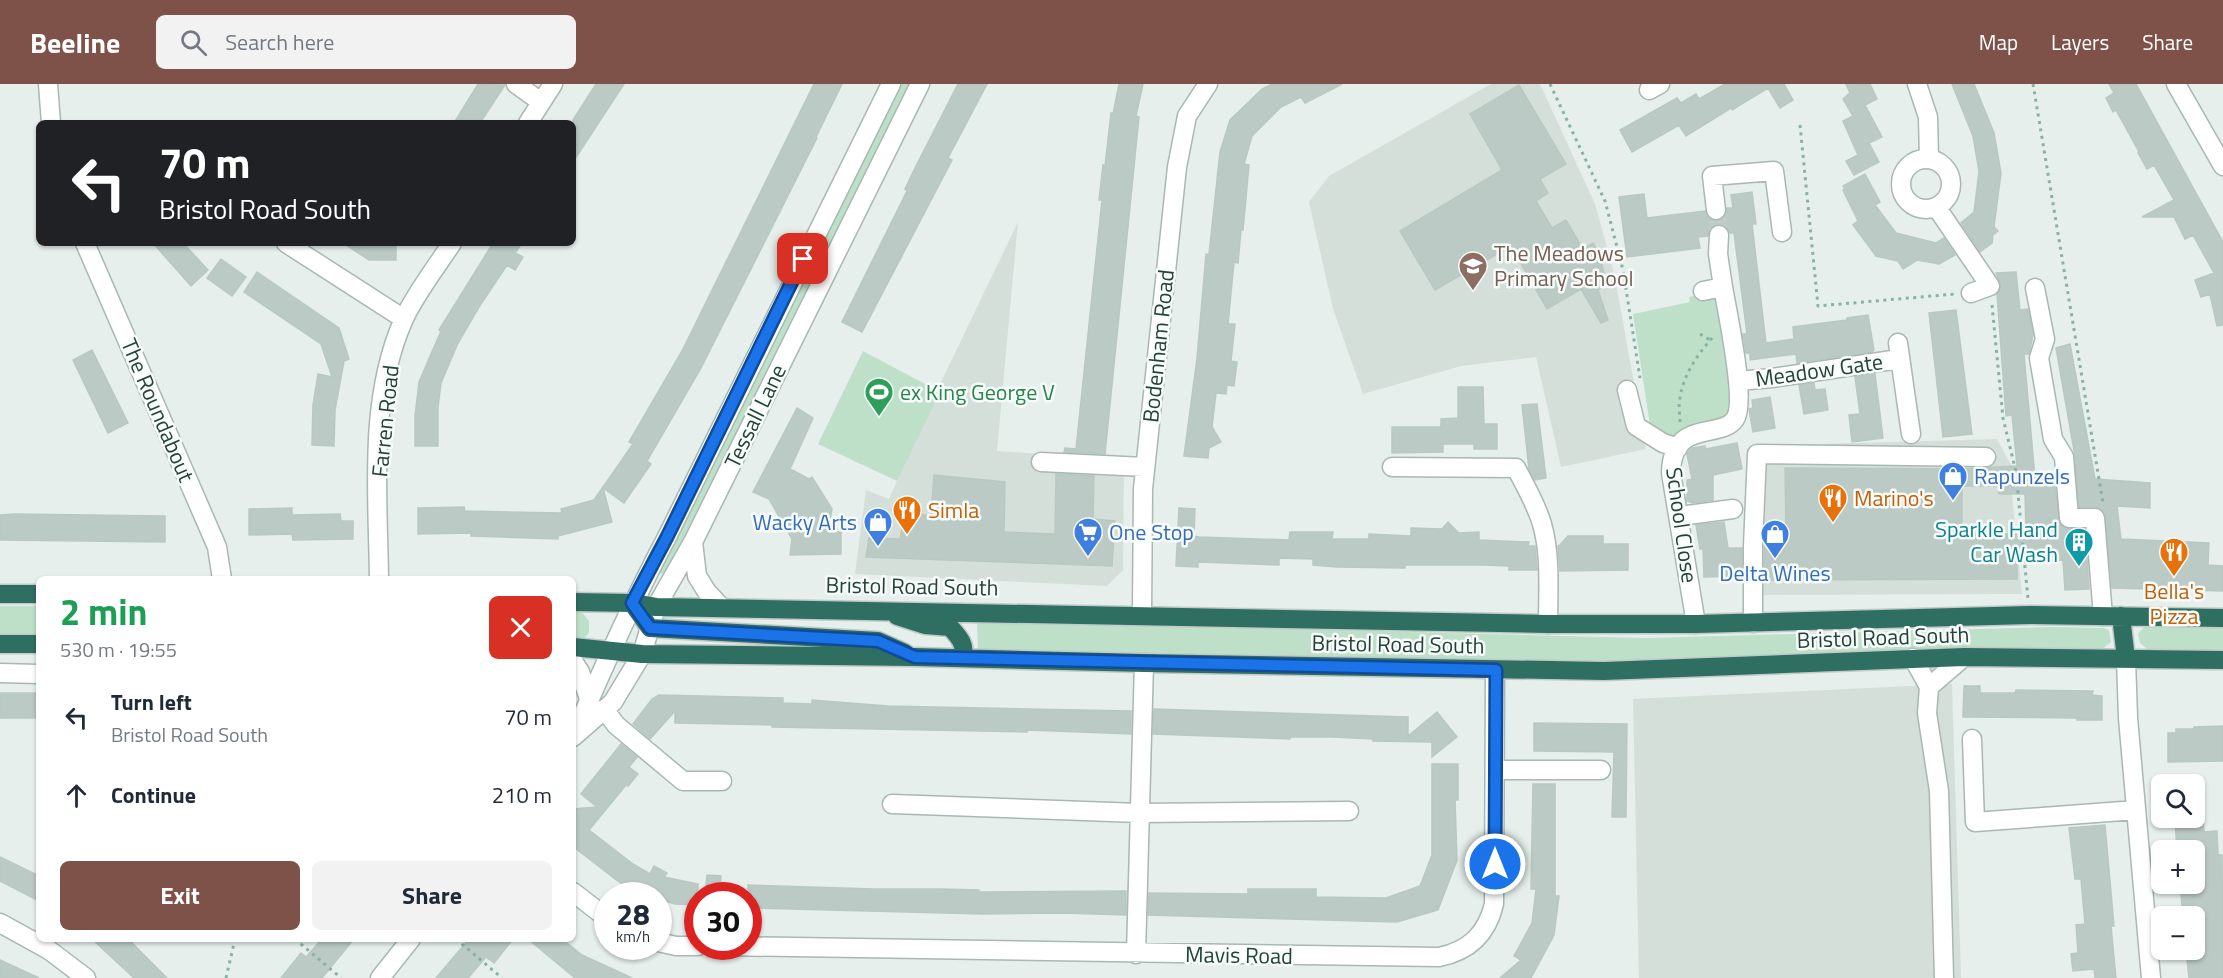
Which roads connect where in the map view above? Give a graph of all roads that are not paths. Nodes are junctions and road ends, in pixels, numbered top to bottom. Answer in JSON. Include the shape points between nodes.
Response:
{"nodes":[{"id":1,"x":48,"y":84,"type":"edge"},
{"id":2,"x":516,"y":84,"type":"edge"},
{"id":3,"x":553,"y":84,"type":"edge"},
{"id":4,"x":891,"y":84,"type":"edge"},
{"id":5,"x":920,"y":84,"type":"edge"},
{"id":6,"x":1208,"y":84,"type":"edge"},
{"id":7,"x":1917,"y":84,"type":"edge"},
{"id":8,"x":2176,"y":84,"type":"edge"},
{"id":9,"x":541,"y":102,"type":"junction"},
{"id":10,"x":51,"y":120,"type":"edge"},
{"id":11,"x":530,"y":120,"type":"edge"},
{"id":12,"x":1929,"y":159,"type":"junction"},
{"id":13,"x":2223,"y":166,"type":"edge"},
{"id":14,"x":1936,"y":208,"type":"junction"},
{"id":15,"x":1716,"y":210,"type":"tunnel mouth"},
{"id":16,"x":1782,"y":232,"type":"dead end"},
{"id":17,"x":1719,"y":235,"type":"tunnel mouth"},
{"id":18,"x":87,"y":246,"type":"edge"},
{"id":19,"x":290,"y":246,"type":"edge"},
{"id":20,"x":450,"y":246,"type":"edge"},
{"id":21,"x":1723,"y":287,"type":"junction"},
{"id":22,"x":2035,"y":288,"type":"dead end"},
{"id":23,"x":1703,"y":291,"type":"dead end"},
{"id":24,"x":1971,"y":293,"type":"road end"},
{"id":25,"x":404,"y":319,"type":"junction"},
{"id":26,"x":1738,"y":381,"type":"junction"},
{"id":27,"x":1635,"y":389,"type":"road end"},
{"id":28,"x":1911,"y":434,"type":"dead end"},
{"id":29,"x":1683,"y":443,"type":"junction"},
{"id":30,"x":1986,"y":457,"type":"dead end"},
{"id":31,"x":1041,"y":462,"type":"dead end"},
{"id":32,"x":1145,"y":467,"type":"junction"},
{"id":33,"x":1392,"y":467,"type":"dead end"},
{"id":34,"x":1733,"y":509,"type":"dead end"},
{"id":35,"x":1680,"y":516,"type":"junction"},
{"id":36,"x":693,"y":542,"type":"junction"},
{"id":37,"x":222,"y":576,"type":"edge"},
{"id":38,"x":379,"y":576,"type":"edge"},
{"id":39,"x":0,"y":594,"type":"edge"},
{"id":40,"x":36,"y":594,"type":"edge"},
{"id":41,"x":576,"y":602,"type":"edge"},
{"id":42,"x":632,"y":603,"type":"junction"},
{"id":43,"x":657,"y":607,"type":"junction"},
{"id":44,"x":721,"y":607,"type":"junction"},
{"id":45,"x":878,"y":610,"type":"junction"},
{"id":46,"x":1142,"y":615,"type":"junction"},
{"id":47,"x":2112,"y":616,"type":"junction"},
{"id":48,"x":2223,"y":618,"type":"edge"},
{"id":49,"x":1754,"y":623,"type":"junction"},
{"id":50,"x":1548,"y":624,"type":"junction"},
{"id":51,"x":1696,"y":624,"type":"junction"},
{"id":52,"x":650,"y":628,"type":"junction"},
{"id":53,"x":0,"y":644,"type":"edge"},
{"id":54,"x":36,"y":644,"type":"edge"},
{"id":55,"x":576,"y":647,"type":"edge"},
{"id":56,"x":612,"y":651,"type":"junction"},
{"id":57,"x":642,"y":654,"type":"junction"},
{"id":58,"x":915,"y":657,"type":"junction"},
{"id":59,"x":1964,"y":657,"type":"junction"},
{"id":60,"x":963,"y":658,"type":"junction"},
{"id":61,"x":1913,"y":658,"type":"junction"},
{"id":62,"x":2126,"y":659,"type":"junction"},
{"id":63,"x":2223,"y":660,"type":"edge"},
{"id":64,"x":1144,"y":663,"type":"junction"},
{"id":65,"x":576,"y":666,"type":"edge"},
{"id":66,"x":1496,"y":670,"type":"junction"},
{"id":67,"x":0,"y":673,"type":"edge"},
{"id":68,"x":36,"y":674,"type":"edge"},
{"id":69,"x":1929,"y":687,"type":"junction"},
{"id":70,"x":597,"y":704,"type":"junction"},
{"id":71,"x":576,"y":733,"type":"edge"},
{"id":72,"x":1972,"y":739,"type":"dead end"},
{"id":73,"x":1496,"y":770,"type":"junction"},
{"id":74,"x":1601,"y":770,"type":"dead end"},
{"id":75,"x":722,"y":781,"type":"dead end"},
{"id":76,"x":892,"y":804,"type":"dead end"},
{"id":77,"x":2136,"y":810,"type":"junction"},
{"id":78,"x":1349,"y":811,"type":"dead end"},
{"id":79,"x":1140,"y":813,"type":"junction"},
{"id":80,"x":576,"y":894,"type":"edge"},
{"id":81,"x":594,"y":908,"type":"edge"},
{"id":82,"x":0,"y":924,"type":"edge"},
{"id":83,"x":409,"y":942,"type":"edge"},
{"id":84,"x":762,"y":947,"type":"edge"},
{"id":85,"x":1136,"y":954,"type":"junction"},
{"id":86,"x":86,"y":978,"type":"edge"},
{"id":87,"x":380,"y":978,"type":"edge"},
{"id":88,"x":1944,"y":978,"type":"edge"},
{"id":89,"x":2151,"y":978,"type":"edge"}],
"edges":[{"from":1,"to":10,"type":"street"},
{"from":2,"to":9,"type":"street"},
{"from":3,"to":9,"type":"street"},
{"from":4,"to":42,"type":"street","name":"Tessall Lane"},
{"from":5,"to":36,"type":"street","name":"Tessall Lane"},
{"from":6,"to":32,"type":"street","name":"Bodenham Road","via":[[1187,116],[1177,167]]},
{"from":7,"to":12,"type":"street","via":[[1928,117]]},
{"from":8,"to":13,"type":"street"},
{"from":9,"to":11,"type":"street"},
{"from":12,"to":14,"type":"street","via":[[1944,166],[1951,181],[1948,197]]},
{"from":12,"to":14,"type":"street","via":[[1913,163],[1900,184],[1912,206]]},
{"from":14,"to":24,"type":"street","via":[[1990,286]]},
{"from":15,"to":16,"type":"street","via":[[1712,177],[1774,171]]},
{"from":17,"to":21,"type":"street","name":"School Close"},
{"from":18,"to":37,"type":"street","name":"The Roundabout","via":[[217,547]]},
{"from":19,"to":25,"type":"street"},
{"from":20,"to":25,"type":"street","name":"Farren Road"},
{"from":21,"to":23,"type":"street"},
{"from":21,"to":26,"type":"street","name":"School Close"},
{"from":22,"to":47,"type":"street","via":[[2045,339],[2039,358],[2053,439],[2064,457],[2069,518],[2095,518]]},
{"from":25,"to":38,"type":"street","name":"Farren Road","via":[[386,370],[379,438]]},
{"from":26,"to":28,"type":"street","name":"Meadow Gate","via":[[1772,378],[1898,351]]},
{"from":26,"to":29,"type":"street","name":"School Close","via":[[1739,411],[1735,421],[1696,433]]},
{"from":27,"to":29,"type":"street","via":[[1636,426],[1663,443]]},
{"from":29,"to":35,"type":"street","name":"School Close","via":[[1671,460]]},
{"from":30,"to":49,"type":"street","via":[[1757,454]]},
{"from":31,"to":32,"type":"street"},
{"from":32,"to":46,"type":"street","name":"Bodenham Road"},
{"from":33,"to":50,"type":"street","via":[[1516,468],[1543,527]]},
{"from":34,"to":35,"type":"street"},
{"from":35,"to":51,"type":"street","name":"School Close"},
{"from":36,"to":43,"type":"street","name":"Tessall Lane"},
{"from":36,"to":44,"type":"street","via":[[697,576]]},
{"from":39,"to":40,"type":"highway"},
{"from":41,"to":42,"type":"highway","name":"Bristol Road South"},
{"from":42,"to":43,"type":"highway","name":"Bristol Road South"},
{"from":42,"to":52,"type":"highway"},
{"from":42,"to":56,"type":"street","name":"Tessall Lane"},
{"from":43,"to":44,"type":"highway","name":"Bristol Road South"},
{"from":43,"to":52,"type":"street","name":"Tessall Lane"},
{"from":44,"to":45,"type":"highway","name":"Bristol Road South"},
{"from":45,"to":46,"type":"highway","name":"Bristol Road South"},
{"from":45,"to":60,"type":"highway","via":[[925,625],[950,627],[960,637],[965,649]]},
{"from":46,"to":50,"type":"highway","name":"Bristol Road South"},
{"from":47,"to":48,"type":"highway","name":"Bristol Road South"},
{"from":47,"to":49,"type":"highway","name":"Bristol Road South"},
{"from":47,"to":62,"type":"highway"},
{"from":49,"to":51,"type":"highway","name":"Bristol Road South"},
{"from":50,"to":51,"type":"highway","name":"Bristol Road South"},
{"from":52,"to":57,"type":"street","name":"Tessall Lane"},
{"from":52,"to":58,"type":"highway","via":[[878,641]]},
{"from":53,"to":54,"type":"highway"},
{"from":55,"to":56,"type":"highway","name":"Bristol Road South"},
{"from":56,"to":57,"type":"highway","name":"Bristol Road South"},
{"from":56,"to":70,"type":"street","name":"Tessall Lane","via":[[598,676]]},
{"from":57,"to":58,"type":"highway","name":"Bristol Road South"},
{"from":57,"to":70,"type":"street","name":"Tessall Lane","via":[[613,702]]},
{"from":58,"to":60,"type":"highway","name":"Bristol Road South"},
{"from":59,"to":61,"type":"highway","name":"Bristol Road South"},
{"from":59,"to":62,"type":"highway","name":"Bristol Road South"},
{"from":59,"to":69,"type":"street"},
{"from":60,"to":64,"type":"highway","name":"Bristol Road South"},
{"from":61,"to":66,"type":"highway","name":"Bristol Road South","via":[[1707,669]]},
{"from":61,"to":69,"type":"street"},
{"from":62,"to":63,"type":"highway","name":"Bristol Road South"},
{"from":62,"to":77,"type":"street"},
{"from":64,"to":66,"type":"highway","name":"Bristol Road South"},
{"from":64,"to":79,"type":"street"},
{"from":65,"to":70,"type":"street"},
{"from":66,"to":73,"type":"street","name":"Mavis Road"},
{"from":67,"to":68,"type":"street"},
{"from":69,"to":88,"type":"street","via":[[1927,713],[1939,792]]},
{"from":70,"to":71,"type":"street","name":"Tessall Lane"},
{"from":70,"to":75,"type":"street","via":[[683,781]]},
{"from":72,"to":77,"type":"street","via":[[1976,822]]},
{"from":73,"to":74,"type":"street"},
{"from":73,"to":85,"type":"street","name":"Mavis Road","via":[[1494,904],[1485,929],[1453,954]]},
{"from":76,"to":79,"type":"street"},
{"from":77,"to":89,"type":"street"},
{"from":78,"to":79,"type":"street"},
{"from":79,"to":85,"type":"street"},
{"from":80,"to":81,"type":"street"},
{"from":82,"to":86,"type":"street","via":[[49,950]]},
{"from":83,"to":87,"type":"street"},
{"from":84,"to":85,"type":"street","name":"Mavis Road"}]}
